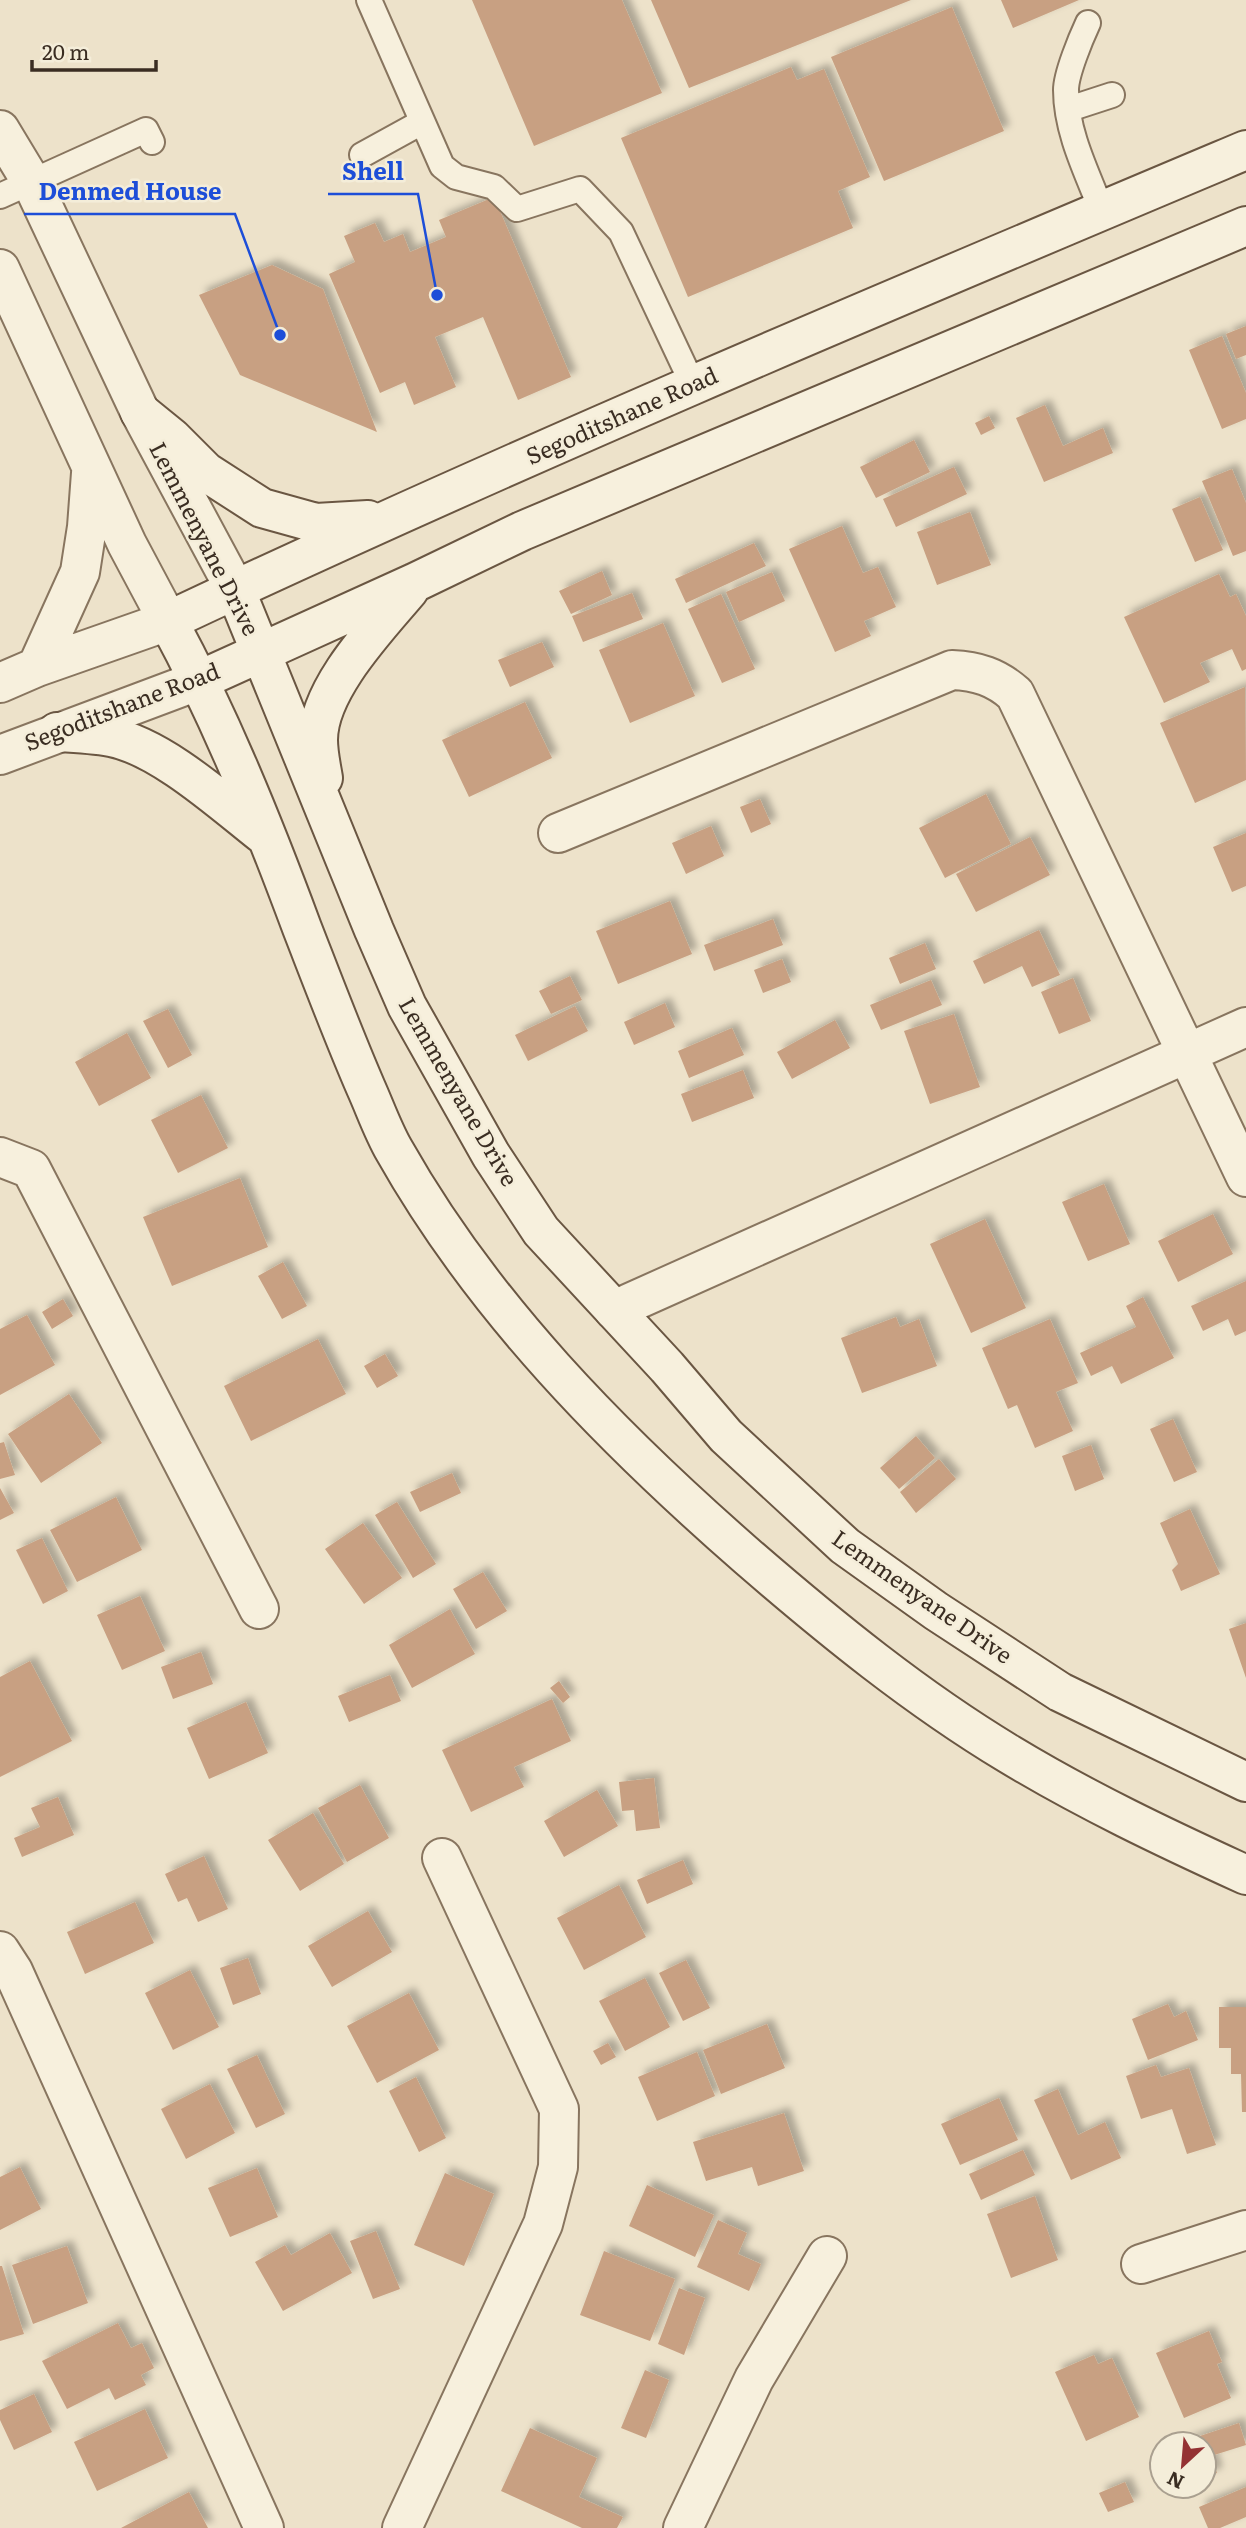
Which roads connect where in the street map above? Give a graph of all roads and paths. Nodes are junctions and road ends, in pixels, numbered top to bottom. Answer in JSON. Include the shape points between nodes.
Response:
{"nodes":[{"id":1,"x":369,"y":0,"type":"edge"},
{"id":2,"x":1088,"y":23,"type":"dead end"},
{"id":3,"x":1112,"y":95,"type":"dead end"},
{"id":4,"x":1069,"y":109,"type":"junction"},
{"id":5,"x":422,"y":122,"type":"junction"},
{"id":6,"x":0,"y":130,"type":"edge"},
{"id":7,"x":152,"y":142,"type":"dead end"},
{"id":8,"x":1246,"y":150,"type":"edge"},
{"id":9,"x":362,"y":155,"type":"dead end"},
{"id":10,"x":16,"y":190,"type":"edge"},
{"id":11,"x":1102,"y":211,"type":"junction"},
{"id":12,"x":1246,"y":226,"type":"edge"},
{"id":13,"x":0,"y":269,"type":"edge"},
{"id":14,"x":693,"y":385,"type":"junction"},
{"id":15,"x":140,"y":412,"type":"junction"},
{"id":16,"x":91,"y":469,"type":"junction"},
{"id":17,"x":386,"y":519,"type":"junction"},
{"id":18,"x":414,"y":583,"type":"junction"},
{"id":19,"x":235,"y":589,"type":"junction"},
{"id":20,"x":168,"y":621,"type":"junction"},
{"id":21,"x":260,"y":652,"type":"junction"},
{"id":22,"x":37,"y":667,"type":"junction"},
{"id":23,"x":200,"y":680,"type":"junction"},
{"id":24,"x":0,"y":683,"type":"edge"},
{"id":25,"x":57,"y":732,"type":"junction"},
{"id":26,"x":0,"y":755,"type":"edge"},
{"id":27,"x":328,"y":814,"type":"junction"},
{"id":28,"x":558,"y":833,"type":"dead end"},
{"id":29,"x":269,"y":839,"type":"junction"},
{"id":30,"x":1246,"y":1027,"type":"edge"},
{"id":31,"x":1187,"y":1052,"type":"junction"},
{"id":32,"x":0,"y":1157,"type":"edge"},
{"id":33,"x":1246,"y":1177,"type":"edge"},
{"id":34,"x":614,"y":1310,"type":"junction"},
{"id":35,"x":259,"y":1609,"type":"dead end"},
{"id":36,"x":1246,"y":1782,"type":"edge"},
{"id":37,"x":442,"y":1858,"type":"dead end"},
{"id":38,"x":1246,"y":1875,"type":"edge"},
{"id":39,"x":0,"y":1951,"type":"edge"},
{"id":40,"x":1246,"y":2230,"type":"edge"},
{"id":41,"x":827,"y":2256,"type":"dead end"},
{"id":42,"x":1141,"y":2264,"type":"dead end"},
{"id":43,"x":264,"y":2528,"type":"edge"},
{"id":44,"x":402,"y":2528,"type":"edge"},
{"id":45,"x":683,"y":2528,"type":"edge"}],
"edges":[{"from":1,"to":5,"type":"lane"},
{"from":2,"to":4,"type":"lane","via":[[1066,89]]},
{"from":3,"to":4,"type":"lane"},
{"from":4,"to":11,"type":"lane","via":[[1075,141]]},
{"from":5,"to":9,"type":"lane"},
{"from":5,"to":14,"type":"lane","via":[[442,166],[456,177],[494,187],[517,209],[580,189],[601,209],[621,232]]},
{"from":6,"to":10,"type":"main road","name":"Lemmenyane Drive"},
{"from":7,"to":10,"type":"lane","via":[[146,130]]},
{"from":8,"to":11,"type":"main road","name":"Segoditshane Road"},
{"from":10,"to":15,"type":"main road","name":"Lemmenyane Drive"},
{"from":11,"to":14,"type":"main road","name":"Segoditshane Road"},
{"from":12,"to":18,"type":"main road","name":"Segoditshane Road","via":[[548,520]]},
{"from":13,"to":16,"type":"main road"},
{"from":14,"to":17,"type":"main road","name":"Segoditshane Road"},
{"from":15,"to":17,"type":"main road","via":[[205,472],[262,508],[316,523]]},
{"from":15,"to":19,"type":"main road","name":"Lemmenyane Drive"},
{"from":16,"to":20,"type":"main road"},
{"from":16,"to":22,"type":"main road","via":[[80,572]]},
{"from":17,"to":19,"type":"main road","name":"Segoditshane Road"},
{"from":18,"to":21,"type":"main road","name":"Segoditshane Road"},
{"from":18,"to":27,"type":"main road","via":[[355,654],[327,700],[318,739]]},
{"from":19,"to":20,"type":"main road","name":"Segoditshane Road"},
{"from":19,"to":21,"type":"main road","name":"Lemmenyane Drive"},
{"from":20,"to":22,"type":"main road","name":"Segoditshane Road"},
{"from":20,"to":23,"type":"main road"},
{"from":21,"to":23,"type":"main road","name":"Segoditshane Road"},
{"from":21,"to":27,"type":"main road","name":"Lemmenyane Drive"},
{"from":22,"to":24,"type":"main road","name":"Segoditshane Road"},
{"from":23,"to":25,"type":"main road","name":"Segoditshane Road"},
{"from":23,"to":29,"type":"main road"},
{"from":25,"to":26,"type":"main road","name":"Segoditshane Road"},
{"from":25,"to":29,"type":"main road","via":[[113,737],[142,748],[185,774]]},
{"from":27,"to":34,"type":"main road","name":"Lemmenyane Drive","via":[[407,1006],[491,1155],[541,1231]]},
{"from":28,"to":31,"type":"main road","via":[[952,670],[986,675],[1015,694]]},
{"from":29,"to":38,"type":"main road","via":[[341,1030],[393,1149],[470,1269],[602,1420],[800,1602],[901,1681],[1006,1753],[1130,1822]]},
{"from":30,"to":31,"type":"main road"},
{"from":31,"to":33,"type":"main road"},
{"from":31,"to":34,"type":"main road"},
{"from":32,"to":35,"type":"main road","via":[[31,1169]]},
{"from":34,"to":36,"type":"main road","name":"Lemmenyane Drive","via":[[726,1436],[845,1546],[1060,1692]]},
{"from":37,"to":44,"type":"main road","via":[[559,2109],[558,2167],[543,2224]]},
{"from":39,"to":43,"type":"main road","via":[[13,1970]]},
{"from":40,"to":42,"type":"main road"},
{"from":41,"to":45,"type":"main road","via":[[754,2379]]}]}
